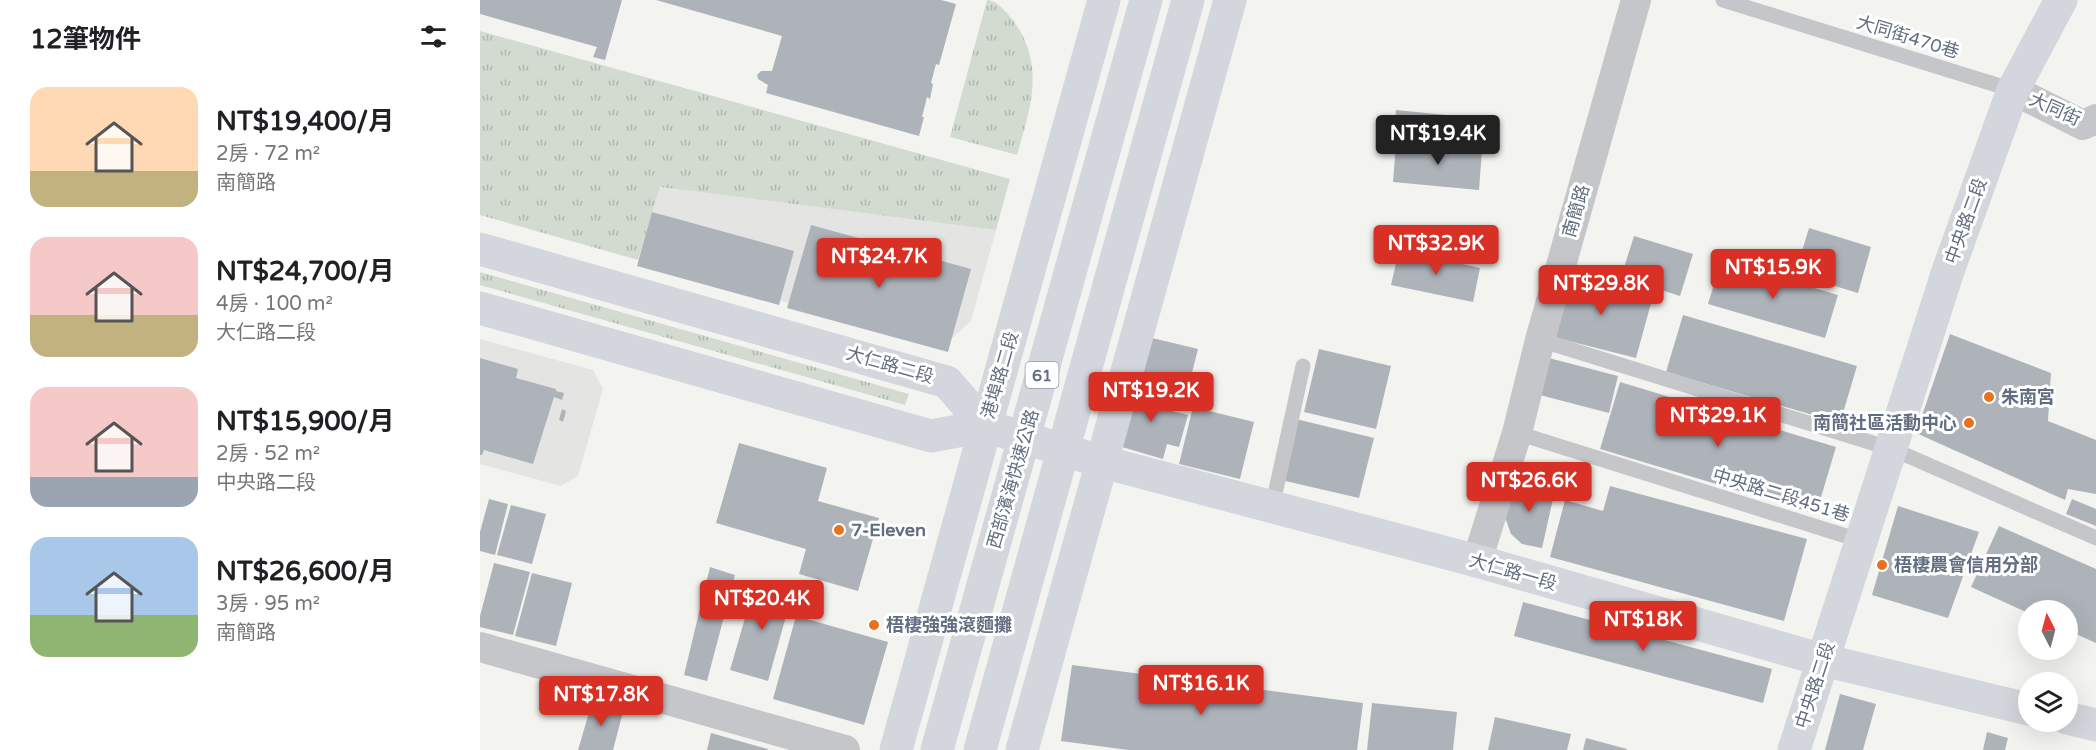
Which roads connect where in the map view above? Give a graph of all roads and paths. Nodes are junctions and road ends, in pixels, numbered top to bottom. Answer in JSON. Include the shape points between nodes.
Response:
{"nodes":[{"id":1,"x":1146,"y":0,"type":"edge"},
{"id":2,"x":1188,"y":0,"type":"edge"},
{"id":3,"x":1230,"y":0,"type":"edge"},
{"id":4,"x":1636,"y":0,"type":"edge"},
{"id":5,"x":1723,"y":0,"type":"edge"},
{"id":6,"x":2061,"y":0,"type":"edge"},
{"id":7,"x":1102,"y":1,"type":"edge"},
{"id":8,"x":2013,"y":90,"type":"junction"},
{"id":9,"x":2096,"y":119,"type":"edge"},
{"id":10,"x":480,"y":249,"type":"edge"},
{"id":11,"x":480,"y":308,"type":"edge"},
{"id":12,"x":1540,"y":340,"type":"junction"},
{"id":13,"x":1303,"y":366,"type":"dead end"},
{"id":14,"x":986,"y":426,"type":"junction"},
{"id":15,"x":1517,"y":433,"type":"junction"},
{"id":16,"x":1892,"y":449,"type":"junction"},
{"id":17,"x":1103,"y":462,"type":"junction"},
{"id":18,"x":1272,"y":508,"type":"junction"},
{"id":19,"x":2096,"y":538,"type":"edge"},
{"id":20,"x":1862,"y":540,"type":"junction"},
{"id":21,"x":1477,"y":561,"type":"junction"},
{"id":22,"x":480,"y":647,"type":"edge"},
{"id":23,"x":1823,"y":660,"type":"junction"},
{"id":24,"x":2018,"y":707,"type":"edge"},
{"id":25,"x":2078,"y":721,"type":"edge"},
{"id":26,"x":2096,"y":725,"type":"edge"},
{"id":27,"x":845,"y":750,"type":"edge"},
{"id":28,"x":896,"y":750,"type":"edge"},
{"id":29,"x":938,"y":750,"type":"edge"},
{"id":30,"x":980,"y":750,"type":"edge"},
{"id":31,"x":1022,"y":750,"type":"edge"},
{"id":32,"x":1794,"y":750,"type":"edge"}],
"edges":[{"from":1,"to":29,"type":"main road","name":"西部濱海快速公路","number":"61"},
{"from":2,"to":30,"type":"main road","number":"61"},
{"from":3,"to":17,"type":"main road"},
{"from":4,"to":12,"type":"street","name":"南簡路"},
{"from":5,"to":8,"type":"lane","name":"大同街470巷"},
{"from":6,"to":8,"type":"main road","name":"中央路二段"},
{"from":7,"to":14,"type":"main road","name":"港埠路二段"},
{"from":8,"to":9,"type":"street","name":"大同街","via":[[2083,125]]},
{"from":8,"to":16,"type":"main road","name":"中央路二段","via":[[1948,272]]},
{"from":10,"to":14,"type":"main road","name":"大仁路二段","via":[[947,382]]},
{"from":11,"to":14,"type":"main road","via":[[931,436]]},
{"from":12,"to":15,"type":"street","name":"南簡路"},
{"from":12,"to":16,"type":"lane"},
{"from":13,"to":18,"type":"lane"},
{"from":14,"to":17,"type":"main road","name":"大仁路一段"},
{"from":14,"to":28,"type":"main road","name":"港埠路二段"},
{"from":15,"to":20,"type":"lane","name":"中央路二段451巷"},
{"from":15,"to":21,"type":"street","name":"南簡路"},
{"from":16,"to":19,"type":"lane"},
{"from":16,"to":20,"type":"main road","name":"中央路二段"},
{"from":17,"to":18,"type":"main road","name":"大仁路一段"},
{"from":17,"to":31,"type":"main road"},
{"from":18,"to":21,"type":"main road","name":"大仁路一段"},
{"from":20,"to":23,"type":"main road","name":"中央路二段"},
{"from":21,"to":23,"type":"main road","name":"大仁路一段"},
{"from":22,"to":27,"type":"street"},
{"from":23,"to":24,"type":"main road","name":"大仁路一段"},
{"from":23,"to":32,"type":"main road","name":"中央路二段"},
{"from":25,"to":26,"type":"main road"}]}
